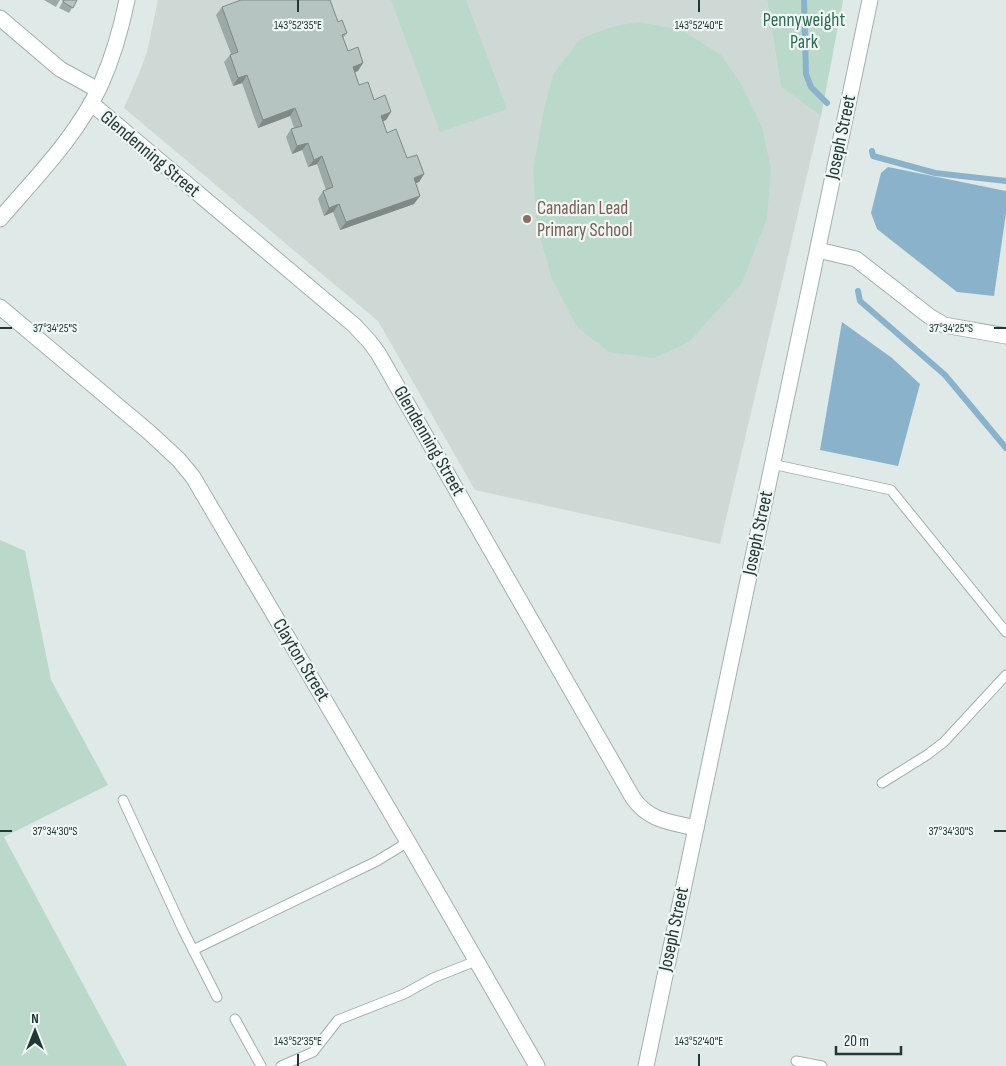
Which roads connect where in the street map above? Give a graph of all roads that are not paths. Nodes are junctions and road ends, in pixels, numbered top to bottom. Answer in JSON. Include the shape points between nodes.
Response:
{"nodes":[{"id":1,"x":127,"y":0,"type":"edge"},
{"id":2,"x":870,"y":0,"type":"edge"},
{"id":3,"x":0,"y":18,"type":"edge"},
{"id":4,"x":94,"y":97,"type":"junction"},
{"id":5,"x":0,"y":219,"type":"edge"},
{"id":6,"x":818,"y":250,"type":"junction"},
{"id":7,"x":0,"y":307,"type":"edge"},
{"id":8,"x":1006,"y":336,"type":"edge"},
{"id":9,"x":772,"y":464,"type":"junction"},
{"id":10,"x":1006,"y":632,"type":"edge"},
{"id":11,"x":1006,"y":675,"type":"edge"},
{"id":12,"x":882,"y":783,"type":"dead end"},
{"id":13,"x":123,"y":800,"type":"dead end"},
{"id":14,"x":696,"y":828,"type":"junction"},
{"id":15,"x":408,"y":842,"type":"junction"},
{"id":16,"x":193,"y":950,"type":"junction"},
{"id":17,"x":476,"y":961,"type":"junction"},
{"id":18,"x":217,"y":997,"type":"dead end"},
{"id":19,"x":235,"y":1019,"type":"dead end"},
{"id":20,"x":796,"y":1061,"type":"dead end"},
{"id":21,"x":261,"y":1066,"type":"edge"},
{"id":22,"x":281,"y":1066,"type":"edge"},
{"id":23,"x":537,"y":1066,"type":"edge"},
{"id":24,"x":646,"y":1066,"type":"edge"},
{"id":25,"x":822,"y":1066,"type":"edge"}],
"edges":[{"from":1,"to":4,"type":"street","via":[[115,48]]},
{"from":2,"to":6,"type":"street","name":"Joseph Street"},
{"from":3,"to":4,"type":"street","name":"Glendenning Street"},
{"from":4,"to":5,"type":"street","via":[[61,148]]},
{"from":4,"to":14,"type":"street","name":"Glendenning Street","via":[[369,341],[636,802],[653,817]]},
{"from":6,"to":8,"type":"street","via":[[858,261],[944,325]]},
{"from":6,"to":9,"type":"street","name":"Joseph Street"},
{"from":7,"to":15,"type":"street","name":"Clayton Street","via":[[150,433],[193,477]]},
{"from":9,"to":10,"type":"lane","via":[[891,490]]},
{"from":9,"to":14,"type":"street","name":"Joseph Street"},
{"from":11,"to":12,"type":"lane","via":[[944,742]]},
{"from":13,"to":16,"type":"lane"},
{"from":14,"to":24,"type":"street","name":"Joseph Street"},
{"from":15,"to":16,"type":"lane","via":[[377,861]]},
{"from":15,"to":17,"type":"street","name":"Clayton Street"},
{"from":16,"to":18,"type":"lane"},
{"from":17,"to":22,"type":"lane","via":[[338,1020],[313,1052]]},
{"from":17,"to":23,"type":"street","name":"Clayton Street"},
{"from":19,"to":21,"type":"lane"},
{"from":20,"to":25,"type":"lane"}]}
